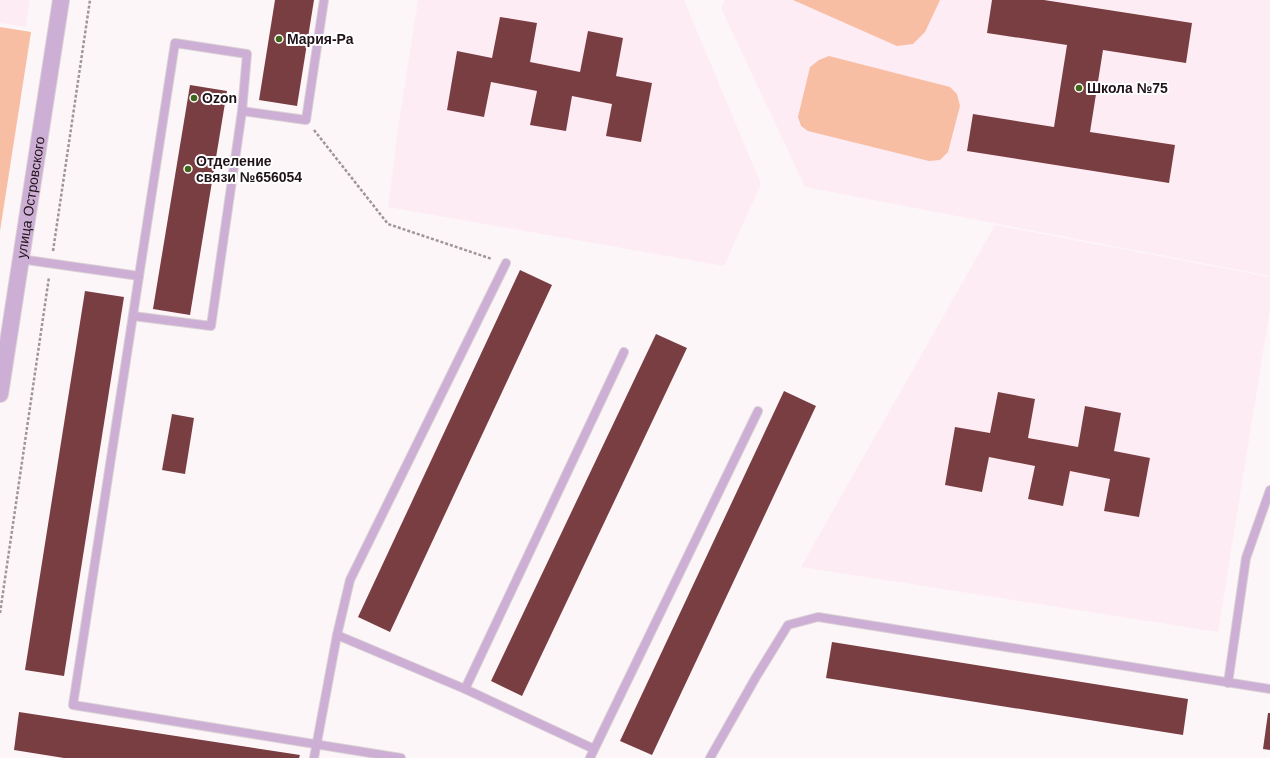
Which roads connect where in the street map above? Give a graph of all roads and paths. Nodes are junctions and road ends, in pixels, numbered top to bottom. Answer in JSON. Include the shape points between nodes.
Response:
{"nodes":[{"id":1,"x":61,"y":0,"type":"edge"},
{"id":2,"x":90,"y":0,"type":"edge"},
{"id":3,"x":324,"y":0,"type":"edge"},
{"id":4,"x":242,"y":111,"type":"junction"},
{"id":5,"x":306,"y":120,"type":"junction"},
{"id":6,"x":20,"y":259,"type":"junction"},
{"id":7,"x":51,"y":263,"type":"junction"},
{"id":8,"x":506,"y":263,"type":"joint"},
{"id":9,"x":139,"y":276,"type":"junction"},
{"id":10,"x":133,"y":316,"type":"junction"},
{"id":11,"x":624,"y":352,"type":"dead end"},
{"id":12,"x":0,"y":394,"type":"edge"},
{"id":13,"x":758,"y":411,"type":"dead end"},
{"id":14,"x":1270,"y":490,"type":"edge"},
{"id":15,"x":0,"y":613,"type":"edge"},
{"id":16,"x":337,"y":635,"type":"junction"},
{"id":17,"x":1228,"y":682,"type":"junction"},
{"id":18,"x":465,"y":689,"type":"junction"},
{"id":19,"x":1270,"y":689,"type":"edge"},
{"id":20,"x":317,"y":745,"type":"junction"},
{"id":21,"x":594,"y":749,"type":"junction"},
{"id":22,"x":314,"y":758,"type":"edge"},
{"id":23,"x":401,"y":758,"type":"edge"},
{"id":24,"x":590,"y":758,"type":"edge"},
{"id":25,"x":710,"y":758,"type":"edge"}],
"edges":[{"from":1,"to":6,"type":"street","name":"улица Островского"},
{"from":2,"to":7,"type":"path"},
{"from":3,"to":5,"type":"lane"},
{"from":4,"to":5,"type":"lane"},
{"from":4,"to":9,"type":"lane","via":[[247,54],[175,43]]},
{"from":4,"to":10,"type":"lane","via":[[210,326]]},
{"from":5,"to":8,"type":"path","via":[[388,224]]},
{"from":6,"to":7,"type":"lane"},
{"from":6,"to":12,"type":"street","name":"улица Островского"},
{"from":7,"to":9,"type":"lane"},
{"from":7,"to":15,"type":"path"},
{"from":8,"to":16,"type":"lane","via":[[350,580]]},
{"from":9,"to":10,"type":"lane"},
{"from":10,"to":20,"type":"lane","via":[[74,705]]},
{"from":11,"to":18,"type":"lane"},
{"from":13,"to":21,"type":"lane"},
{"from":14,"to":17,"type":"lane","via":[[1246,558]]},
{"from":16,"to":18,"type":"lane"},
{"from":16,"to":20,"type":"lane"},
{"from":17,"to":19,"type":"lane"},
{"from":17,"to":25,"type":"lane","via":[[818,617],[788,625]]},
{"from":18,"to":21,"type":"lane"},
{"from":20,"to":22,"type":"lane"},
{"from":20,"to":23,"type":"lane"},
{"from":21,"to":24,"type":"lane"}]}
